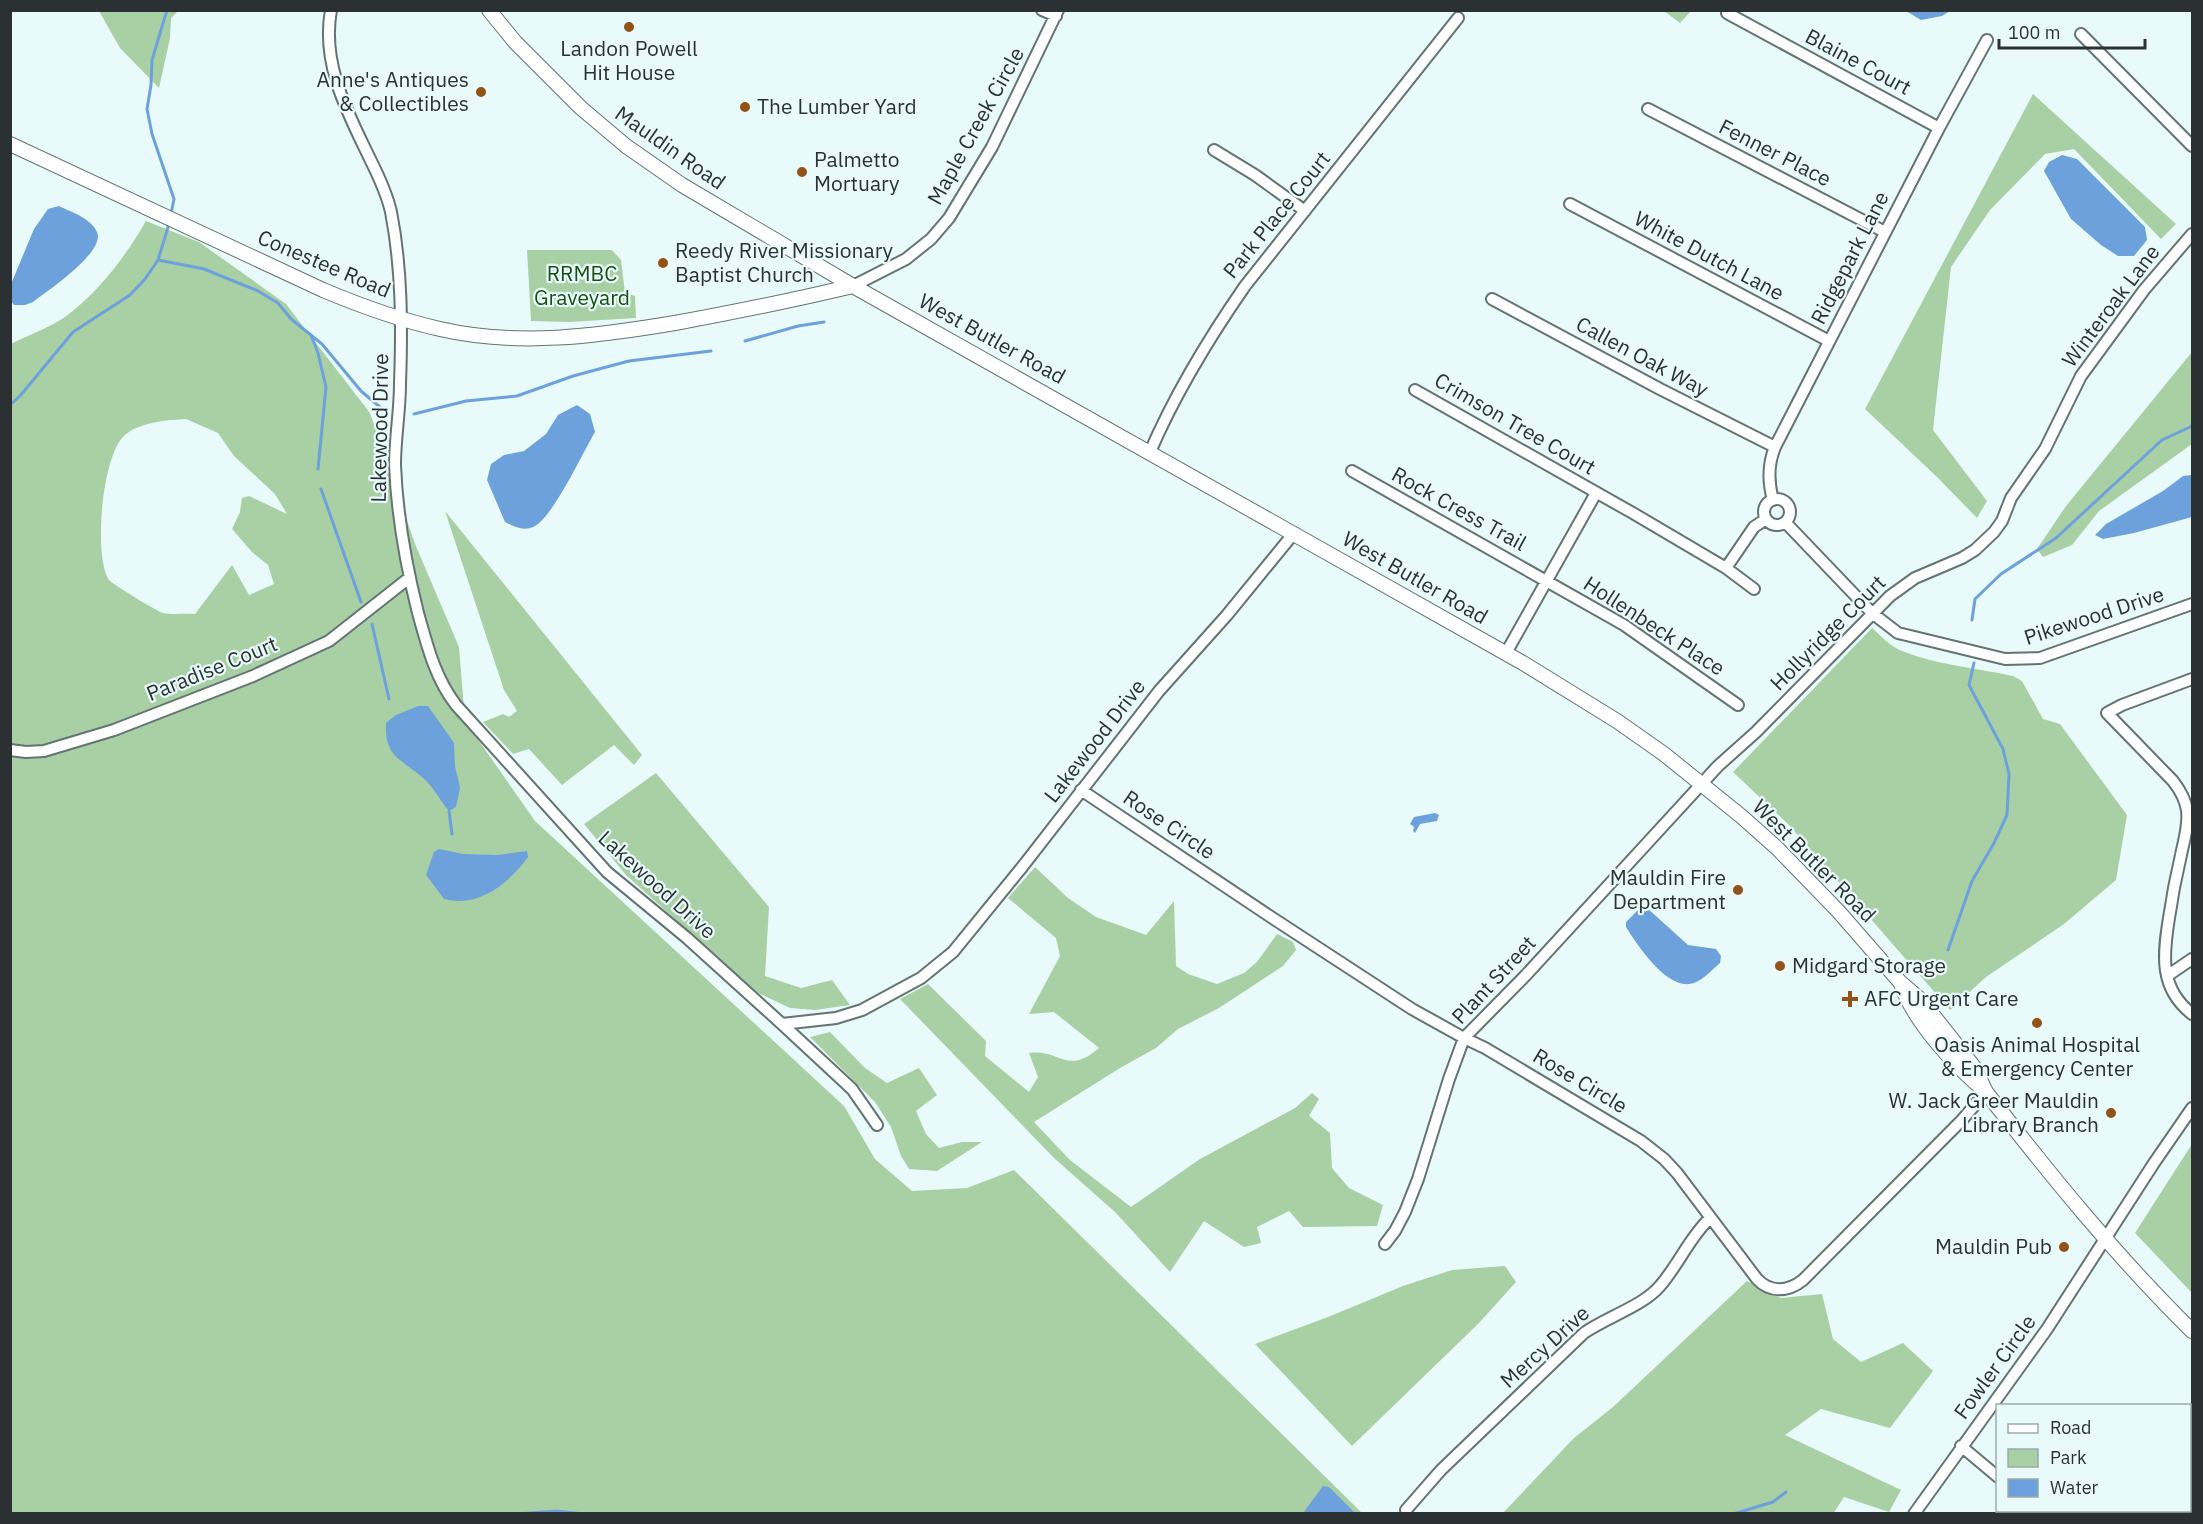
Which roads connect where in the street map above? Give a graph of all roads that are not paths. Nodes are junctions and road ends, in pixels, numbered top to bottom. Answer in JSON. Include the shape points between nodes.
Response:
{"nodes":[{"id":1,"x":331,"y":10,"type":"edge"},
{"id":2,"x":489,"y":10,"type":"edge"},
{"id":3,"x":1042,"y":10,"type":"edge"},
{"id":4,"x":1057,"y":13,"type":"edge"},
{"id":5,"x":1727,"y":13,"type":"dead end"},
{"id":6,"x":1458,"y":18,"type":"dead end"},
{"id":7,"x":2081,"y":34,"type":"dead end"},
{"id":8,"x":1987,"y":40,"type":"dead end"},
{"id":9,"x":1648,"y":109,"type":"dead end"},
{"id":10,"x":1939,"y":128,"type":"junction"},
{"id":11,"x":10,"y":144,"type":"edge"},
{"id":12,"x":2193,"y":146,"type":"edge"},
{"id":13,"x":1214,"y":150,"type":"dead end"},
{"id":14,"x":1570,"y":204,"type":"dead end"},
{"id":15,"x":1305,"y":212,"type":"junction"},
{"id":16,"x":1885,"y":232,"type":"junction"},
{"id":17,"x":2193,"y":234,"type":"edge"},
{"id":18,"x":854,"y":286,"type":"junction"},
{"id":19,"x":1492,"y":299,"type":"dead end"},
{"id":20,"x":400,"y":317,"type":"junction"},
{"id":21,"x":1829,"y":341,"type":"junction"},
{"id":22,"x":1415,"y":390,"type":"dead end"},
{"id":23,"x":1775,"y":447,"type":"junction"},
{"id":24,"x":1150,"y":452,"type":"junction"},
{"id":25,"x":1352,"y":471,"type":"dead end"},
{"id":26,"x":1596,"y":493,"type":"junction"},
{"id":27,"x":2010,"y":498,"type":"joint"},
{"id":28,"x":1773,"y":500,"type":"junction"},
{"id":29,"x":1766,"y":519,"type":"junction"},
{"id":30,"x":1785,"y":522,"type":"junction"},
{"id":31,"x":1294,"y":533,"type":"junction"},
{"id":32,"x":1726,"y":568,"type":"junction"},
{"id":33,"x":409,"y":578,"type":"junction"},
{"id":34,"x":1547,"y":580,"type":"junction"},
{"id":35,"x":1754,"y":589,"type":"dead end"},
{"id":36,"x":2193,"y":604,"type":"edge"},
{"id":37,"x":1872,"y":613,"type":"junction"},
{"id":38,"x":1506,"y":653,"type":"junction"},
{"id":39,"x":2193,"y":679,"type":"edge"},
{"id":40,"x":1738,"y":705,"type":"dead end"},
{"id":41,"x":10,"y":750,"type":"edge"},
{"id":42,"x":1701,"y":784,"type":"junction"},
{"id":43,"x":2193,"y":788,"type":"edge"},
{"id":44,"x":1081,"y":790,"type":"junction"},
{"id":45,"x":2181,"y":793,"type":"junction"},
{"id":46,"x":2193,"y":959,"type":"edge"},
{"id":47,"x":2167,"y":976,"type":"junction"},
{"id":48,"x":2193,"y":1014,"type":"edge"},
{"id":49,"x":782,"y":1024,"type":"junction"},
{"id":50,"x":1464,"y":1038,"type":"junction"},
{"id":51,"x":1986,"y":1092,"type":"junction"},
{"id":52,"x":2193,"y":1108,"type":"edge"},
{"id":53,"x":877,"y":1125,"type":"dead end"},
{"id":54,"x":1710,"y":1218,"type":"junction"},
{"id":55,"x":2106,"y":1241,"type":"junction"},
{"id":56,"x":1384,"y":1244,"type":"dead end"},
{"id":57,"x":2193,"y":1331,"type":"edge"},
{"id":58,"x":1962,"y":1446,"type":"junction"},
{"id":59,"x":1996,"y":1475,"type":"edge"},
{"id":60,"x":1406,"y":1510,"type":"dead end"},
{"id":61,"x":1914,"y":1514,"type":"edge"}],
"edges":[{"from":1,"to":20,"type":"street","name":"Lakewood Drive","via":[[329,50],[334,76],[390,208],[399,265]]},
{"from":2,"to":18,"type":"main road","name":"Mauldin Road","via":[[551,79],[626,146],[682,185]]},
{"from":3,"to":4,"type":"street"},
{"from":4,"to":18,"type":"street","name":"Maple Creek Circle","via":[[992,147],[949,218],[913,254]]},
{"from":5,"to":10,"type":"street","name":"Blaine Court"},
{"from":6,"to":15,"type":"street","name":"Park Place Court"},
{"from":7,"to":12,"type":"street"},
{"from":8,"to":10,"type":"street","name":"Ridgepark Lane"},
{"from":9,"to":16,"type":"street","name":"Fenner Place"},
{"from":10,"to":16,"type":"street","name":"Ridgepark Lane"},
{"from":11,"to":20,"type":"main road","name":"Conestee Road","via":[[333,294]]},
{"from":13,"to":15,"type":"street"},
{"from":14,"to":21,"type":"street","name":"White Dutch Lane"},
{"from":15,"to":24,"type":"street","name":"Park Place Court","via":[[1219,323]]},
{"from":16,"to":21,"type":"street","name":"Ridgepark Lane"},
{"from":17,"to":27,"type":"street","name":"Winteroak Lane","via":[[2144,290],[2081,376],[2045,449]]},
{"from":18,"to":20,"type":"main road","name":"Conestee Road","via":[[719,315],[571,338],[478,335]]},
{"from":18,"to":24,"type":"main road","name":"West Butler Road"},
{"from":19,"to":23,"type":"street","name":"Callen Oak Way"},
{"from":20,"to":33,"type":"street","name":"Lakewood Drive","via":[[395,462],[398,512]]},
{"from":21,"to":23,"type":"street","name":"Ridgepark Lane"},
{"from":22,"to":26,"type":"street","name":"Crimson Tree Court"},
{"from":23,"to":28,"type":"street","name":"Ridgepark Lane","via":[[1770,459]]},
{"from":24,"to":31,"type":"main road","name":"West Butler Road"},
{"from":25,"to":34,"type":"street","name":"Rock Cress Trail"},
{"from":26,"to":32,"type":"street","name":"Crimson Tree Court"},
{"from":26,"to":34,"type":"street"},
{"from":27,"to":37,"type":"street","name":"Hollyridge Court","via":[[2002,521],[1985,543],[1962,558],[1914,578]]},
{"from":28,"to":29,"type":"street","via":[[1765,506]]},
{"from":28,"to":30,"type":"street","via":[[1787,505],[1790,513]]},
{"from":29,"to":30,"type":"street","via":[[1776,525]]},
{"from":29,"to":32,"type":"street","via":[[1754,527]]},
{"from":30,"to":37,"type":"street"},
{"from":31,"to":38,"type":"main road","name":"West Butler Road"},
{"from":31,"to":44,"type":"street","name":"Lakewood Drive","via":[[1159,691]]},
{"from":32,"to":35,"type":"street","name":"Crimson Tree Court"},
{"from":33,"to":41,"type":"street","name":"Paradise Court","via":[[329,641],[253,676],[114,730],[45,751]]},
{"from":33,"to":49,"type":"street","name":"Lakewood Drive","via":[[435,668],[456,705],[607,872]]},
{"from":34,"to":38,"type":"street"},
{"from":34,"to":40,"type":"street","name":"Hollenbeck Place","via":[[1624,625]]},
{"from":36,"to":37,"type":"street","name":"Pikewood Drive","via":[[2025,660],[1898,633]]},
{"from":37,"to":42,"type":"street","name":"Hollyridge Court"},
{"from":38,"to":42,"type":"main road","name":"West Butler Road","via":[[1617,721]]},
{"from":39,"to":45,"type":"street","via":[[2107,713]]},
{"from":42,"to":50,"type":"street","name":"Plant Street"},
{"from":42,"to":51,"type":"main road","name":"West Butler Road","via":[[1809,880],[1900,982],[1921,1000],[1974,1067]]},
{"from":43,"to":45,"type":"street"},
{"from":44,"to":49,"type":"street","name":"Lakewood Drive","via":[[953,951],[935,968],[862,1010],[836,1018]]},
{"from":44,"to":50,"type":"street","name":"Rose Circle","via":[[1412,1009]]},
{"from":45,"to":47,"type":"street","via":[[2187,807],[2187,825],[2163,948]]},
{"from":46,"to":47,"type":"street"},
{"from":47,"to":48,"type":"street","via":[[2177,999]]},
{"from":49,"to":53,"type":"street","via":[[852,1089]]},
{"from":50,"to":54,"type":"street","name":"Rose Circle","via":[[1641,1140],[1677,1173]]},
{"from":50,"to":56,"type":"street","name":"Plant Street","via":[[1418,1179],[1405,1212]]},
{"from":51,"to":54,"type":"street","name":"Rose Circle","via":[[1797,1285],[1778,1290],[1760,1282]]},
{"from":51,"to":55,"type":"main road","name":"West Butler Road"},
{"from":52,"to":55,"type":"street","name":"Fowler Circle"},
{"from":54,"to":60,"type":"street","name":"Mercy Drive","via":[[1659,1288],[1584,1333],[1441,1470]]},
{"from":55,"to":57,"type":"main road","name":"West Butler Road"},
{"from":55,"to":58,"type":"street","name":"Fowler Circle"},
{"from":58,"to":59,"type":"street"},
{"from":58,"to":61,"type":"street","name":"Fowler Circle"}]}
